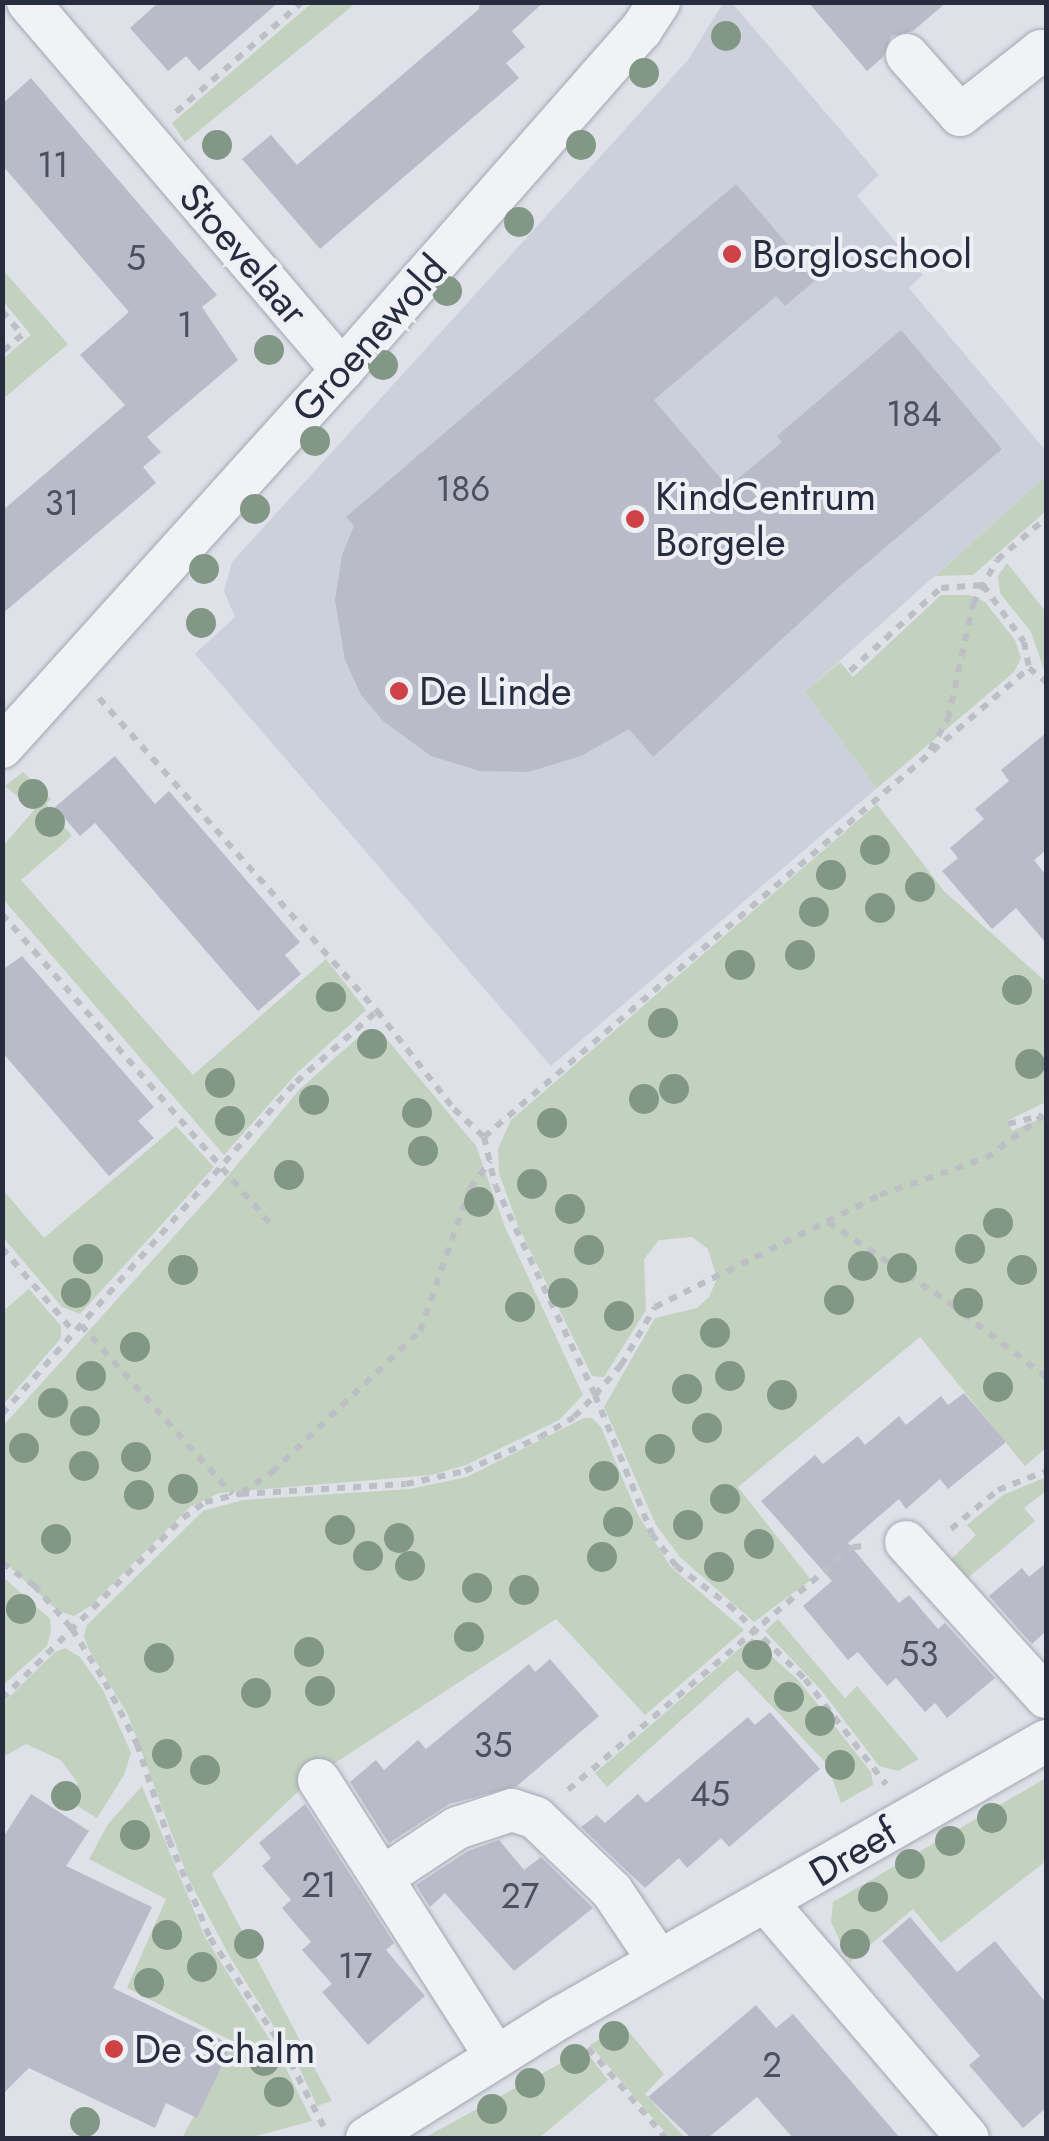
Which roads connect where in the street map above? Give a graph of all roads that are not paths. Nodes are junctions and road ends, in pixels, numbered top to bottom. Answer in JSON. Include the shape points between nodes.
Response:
{"nodes":[{"id":1,"x":28,"y":2,"type":"edge"},
{"id":2,"x":659,"y":2,"type":"edge"},
{"id":3,"x":1046,"y":52,"type":"edge"},
{"id":4,"x":907,"y":55,"type":"dead end"},
{"id":5,"x":342,"y":370,"type":"junction"},
{"id":6,"x":2,"y":747,"type":"edge"},
{"id":7,"x":906,"y":1542,"type":"road end"},
{"id":8,"x":1046,"y":1697,"type":"edge"},
{"id":9,"x":1046,"y":1741,"type":"edge"},
{"id":10,"x":319,"y":1780,"type":"dead end"},
{"id":11,"x":382,"y":1877,"type":"junction"},
{"id":12,"x":767,"y":1903,"type":"junction"},
{"id":13,"x":658,"y":1961,"type":"junction"},
{"id":14,"x":495,"y":2055,"type":"junction"},
{"id":15,"x":367,"y":2138,"type":"edge"},
{"id":16,"x":968,"y":2138,"type":"edge"}],
"edges":[{"from":1,"to":5,"type":"street","name":"Stoevelaar"},
{"from":2,"to":5,"type":"street","name":"Groenewold"},
{"from":3,"to":4,"type":"street","via":[[960,115]]},
{"from":5,"to":6,"type":"street","name":"Groenewold"},
{"from":7,"to":8,"type":"street"},
{"from":9,"to":12,"type":"street","name":"Dreef"},
{"from":10,"to":11,"type":"street"},
{"from":11,"to":13,"type":"street","via":[[456,1828],[512,1810],[536,1818],[612,1891]]},
{"from":11,"to":14,"type":"street"},
{"from":12,"to":13,"type":"street","name":"Dreef"},
{"from":12,"to":16,"type":"street"},
{"from":13,"to":14,"type":"street","name":"Dreef"},
{"from":14,"to":15,"type":"street","name":"Dreef"}]}
